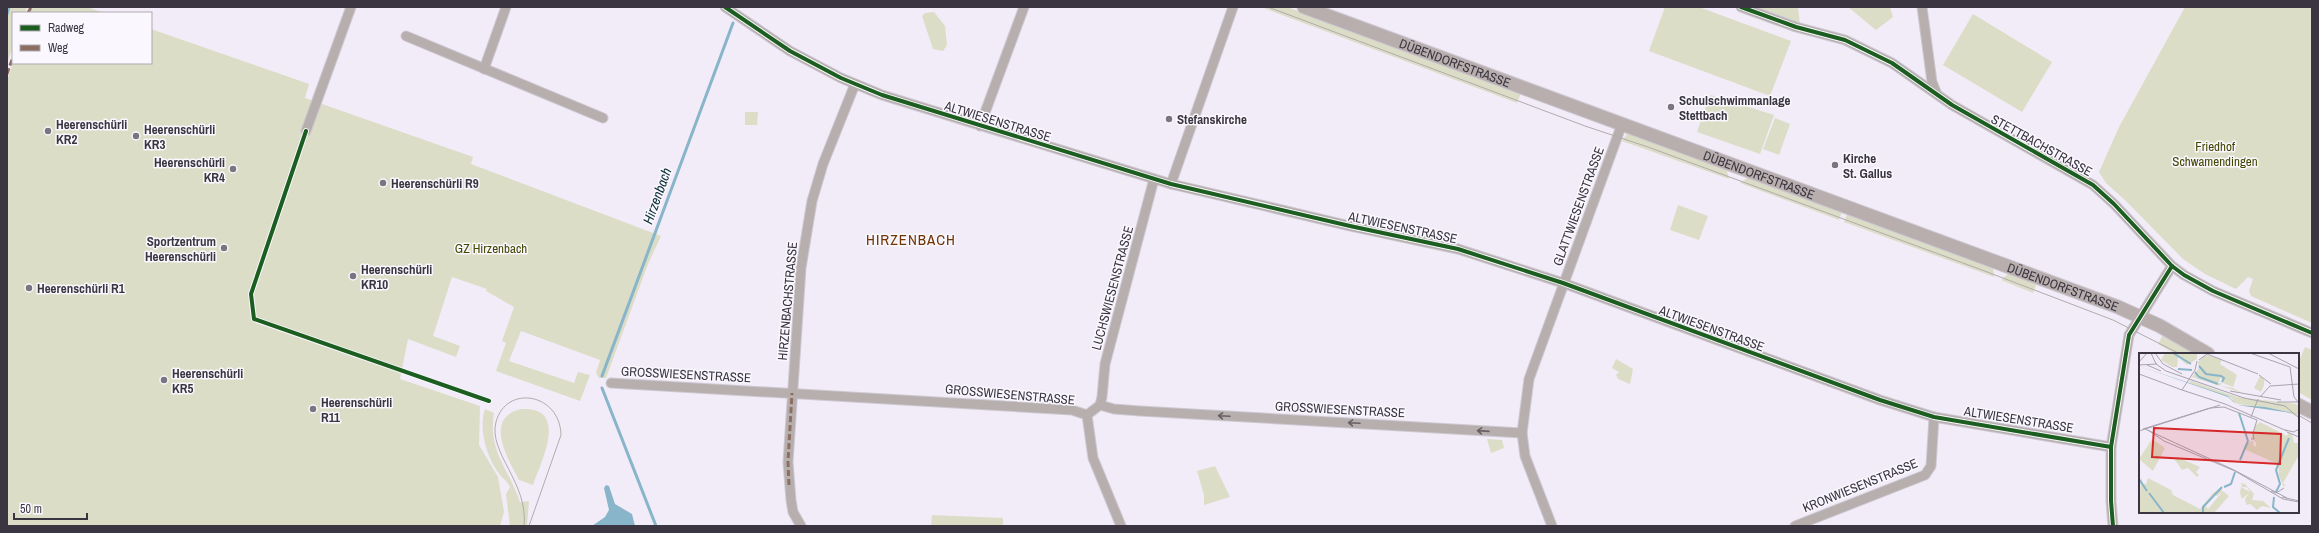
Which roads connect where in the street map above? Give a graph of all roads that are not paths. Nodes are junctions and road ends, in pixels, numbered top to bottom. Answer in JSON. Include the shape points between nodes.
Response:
{"nodes":[{"id":1,"x":351,"y":7,"type":"edge"},
{"id":2,"x":506,"y":7,"type":"edge"},
{"id":3,"x":725,"y":7,"type":"edge"},
{"id":4,"x":1024,"y":7,"type":"edge"},
{"id":5,"x":1233,"y":7,"type":"edge"},
{"id":6,"x":1304,"y":7,"type":"edge"},
{"id":7,"x":1741,"y":7,"type":"edge"},
{"id":8,"x":1922,"y":7,"type":"edge"},
{"id":9,"x":406,"y":36,"type":"dead end"},
{"id":10,"x":484,"y":69,"type":"junction"},
{"id":11,"x":855,"y":84,"type":"junction"},
{"id":12,"x":1936,"y":92,"type":"junction"},
{"id":13,"x":603,"y":118,"type":"dead end"},
{"id":14,"x":1622,"y":124,"type":"junction"},
{"id":15,"x":980,"y":126,"type":"junction"},
{"id":16,"x":306,"y":131,"type":"dead end"},
{"id":17,"x":1154,"y":179,"type":"junction"},
{"id":18,"x":1171,"y":184,"type":"junction"},
{"id":19,"x":2172,"y":266,"type":"junction"},
{"id":20,"x":1563,"y":283,"type":"junction"},
{"id":21,"x":2142,"y":317,"type":"junction"},
{"id":22,"x":2312,"y":333,"type":"edge"},
{"id":23,"x":2206,"y":353,"type":"edge"},
{"id":24,"x":611,"y":383,"type":"dead end"},
{"id":25,"x":792,"y":393,"type":"junction"},
{"id":26,"x":2299,"y":406,"type":"edge"},
{"id":27,"x":1104,"y":407,"type":"junction"},
{"id":28,"x":2312,"y":412,"type":"edge"},
{"id":29,"x":1087,"y":415,"type":"junction"},
{"id":30,"x":1934,"y":417,"type":"junction"},
{"id":31,"x":1522,"y":433,"type":"junction"},
{"id":32,"x":2111,"y":447,"type":"junction"},
{"id":33,"x":801,"y":526,"type":"edge"},
{"id":34,"x":1121,"y":526,"type":"edge"},
{"id":35,"x":1552,"y":526,"type":"edge"},
{"id":36,"x":1795,"y":526,"type":"edge"},
{"id":37,"x":2113,"y":526,"type":"edge"}],
"edges":[{"from":1,"to":16,"type":"street"},
{"from":2,"to":10,"type":"street"},
{"from":3,"to":11,"type":"street","name":"ALTWIESENSTRASSE","via":[[790,51]]},
{"from":4,"to":15,"type":"street"},
{"from":5,"to":18,"type":"street"},
{"from":6,"to":14,"type":"street","name":"DÜBENDORFSTRASSE"},
{"from":7,"to":12,"type":"street","name":"STETTBACHSTRASSE","via":[[1790,25],[1846,40],[1892,63]]},
{"from":8,"to":12,"type":"street","via":[[1932,82]]},
{"from":9,"to":10,"type":"street"},
{"from":10,"to":13,"type":"street"},
{"from":11,"to":15,"type":"street","name":"ALTWIESENSTRASSE"},
{"from":11,"to":25,"type":"street","name":"HIRZENBACHSTRASSE","via":[[823,164],[812,202],[800,277]]},
{"from":12,"to":19,"type":"street","name":"STETTBACHSTRASSE","via":[[1952,105],[2093,186],[2114,204]]},
{"from":14,"to":20,"type":"street","name":"GLATTWIESENSTRASSE"},
{"from":14,"to":21,"type":"street","name":"DÜBENDORFSTRASSE"},
{"from":15,"to":17,"type":"street","name":"ALTWIESENSTRASSE"},
{"from":17,"to":18,"type":"street","name":"ALTWIESENSTRASSE"},
{"from":17,"to":27,"type":"street","name":"LUCHSWIESENSTRASSE","via":[[1105,364],[1102,397]]},
{"from":18,"to":20,"type":"street","name":"ALTWIESENSTRASSE","via":[[1350,226],[1458,248]]},
{"from":19,"to":21,"type":"street"},
{"from":19,"to":22,"type":"street","name":"STETTBACHSTRASSE","via":[[2202,286]]},
{"from":20,"to":30,"type":"street","name":"ALTWIESENSTRASSE","via":[[1880,400]]},
{"from":20,"to":31,"type":"street","name":"GLATTWIESENSTRASSE","via":[[1528,380]]},
{"from":21,"to":23,"type":"street","name":"DÜBENDORFSTRASSE"},
{"from":21,"to":32,"type":"street","via":[[2129,335]]},
{"from":24,"to":25,"type":"street","name":"GROSSWIESENSTRASSE"},
{"from":25,"to":29,"type":"street","name":"GROSSWIESENSTRASSE","via":[[1072,410]]},
{"from":25,"to":33,"type":"street","name":"HIRZENBACHSTRASSE","via":[[788,476],[793,512]]},
{"from":26,"to":28,"type":"street"},
{"from":27,"to":29,"type":"street","name":"GROSSWIESENSTRASSE"},
{"from":31,"to":27,"type":"street","name":"GROSSWIESENSTRASSE","one_way":true},
{"from":29,"to":34,"type":"street","via":[[1093,458]]},
{"from":30,"to":32,"type":"street","name":"ALTWIESENSTRASSE"},
{"from":30,"to":36,"type":"street","name":"KRONWIESENSTRASSE","via":[[1931,466],[1925,475]]},
{"from":31,"to":35,"type":"street","name":"GLATTWIESENSTRASSE","via":[[1530,471]]},
{"from":32,"to":37,"type":"street"}]}
